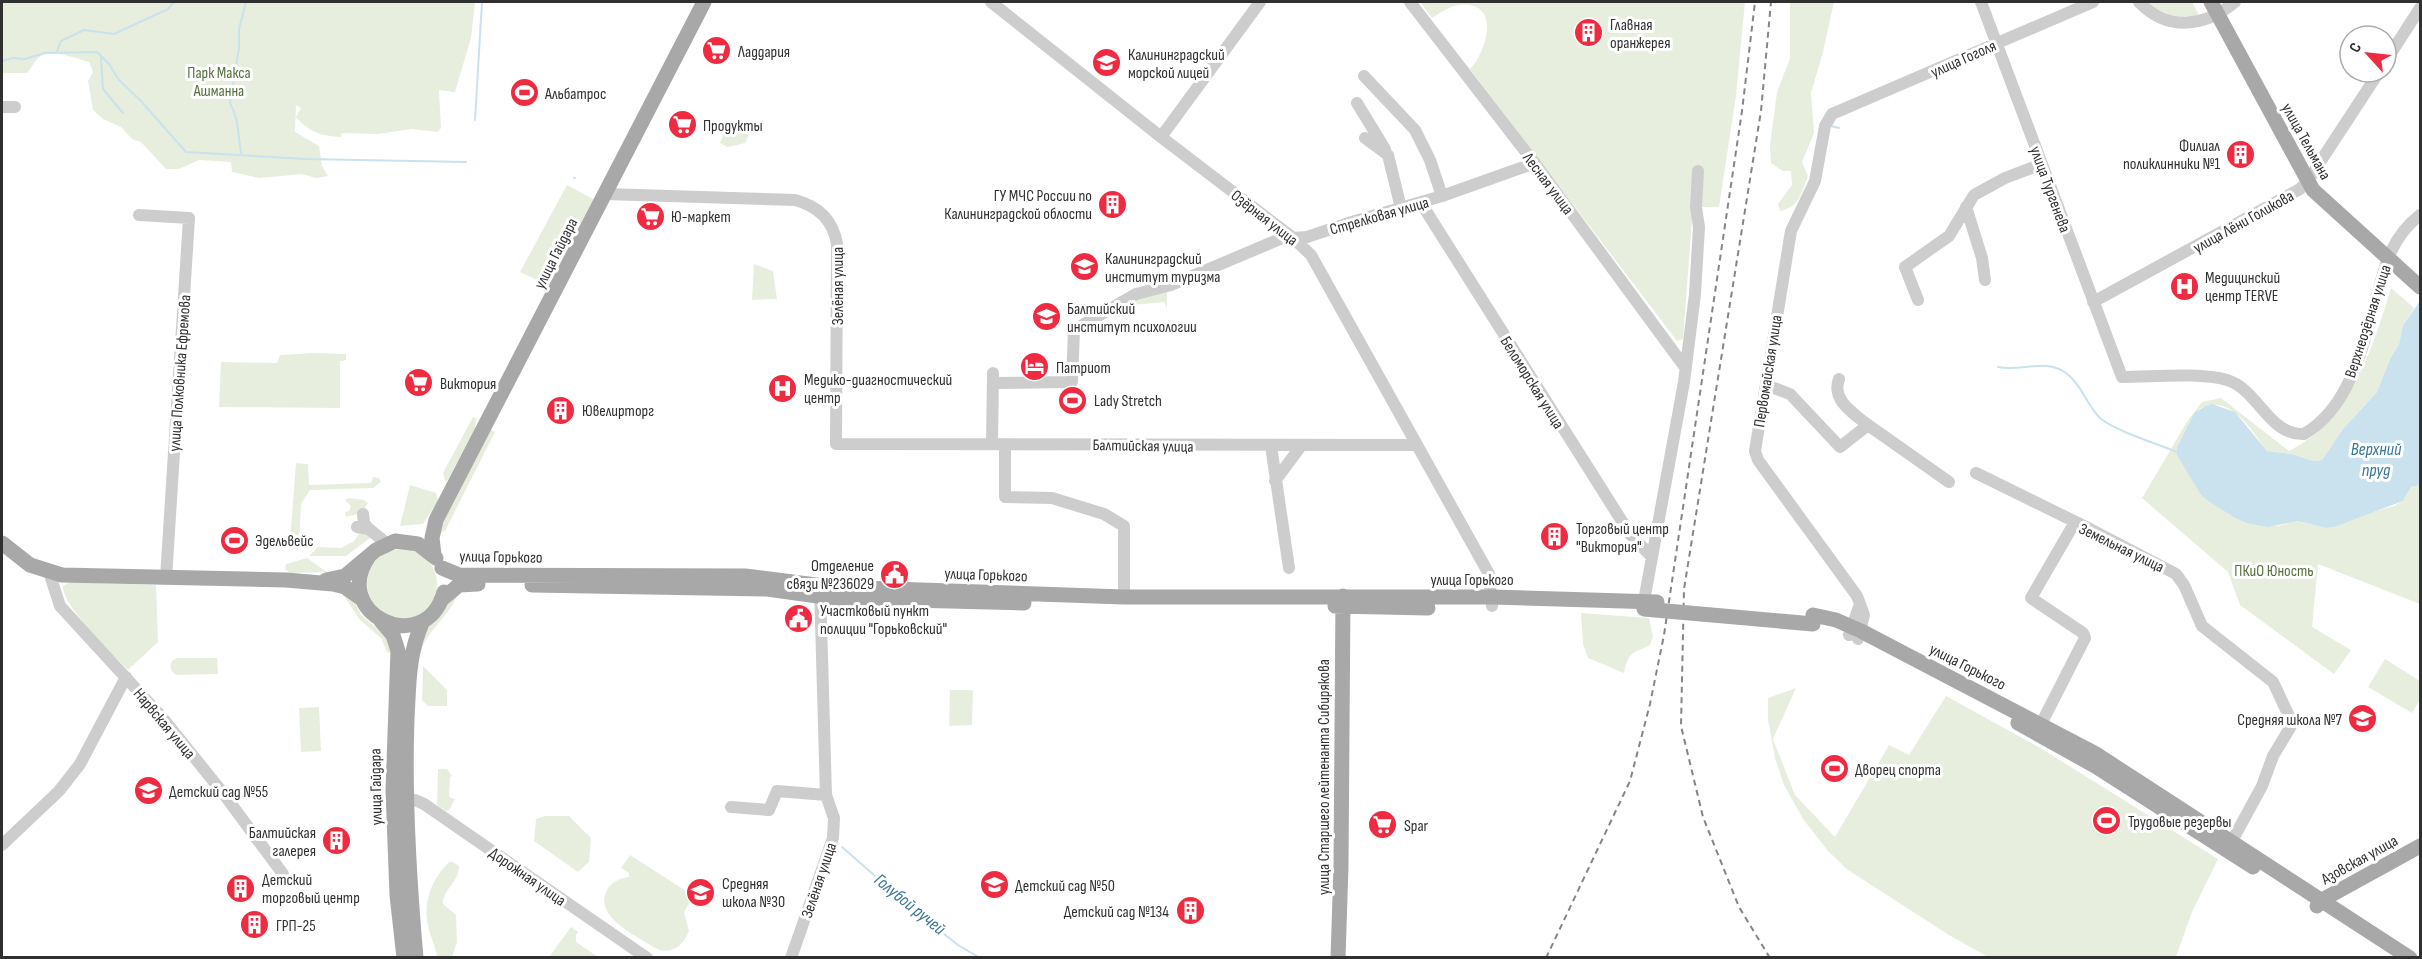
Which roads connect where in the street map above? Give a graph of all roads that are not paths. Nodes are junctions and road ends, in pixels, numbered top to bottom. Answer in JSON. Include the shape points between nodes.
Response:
{"nodes":[{"id":1,"x":704,"y":2,"type":"edge"},
{"id":2,"x":991,"y":2,"type":"edge"},
{"id":3,"x":1260,"y":2,"type":"edge"},
{"id":4,"x":1410,"y":2,"type":"edge"},
{"id":5,"x":1980,"y":2,"type":"edge"},
{"id":6,"x":2093,"y":2,"type":"edge"},
{"id":7,"x":2139,"y":2,"type":"edge"},
{"id":8,"x":2235,"y":2,"type":"edge"},
{"id":9,"x":2215,"y":8,"type":"edge"},
{"id":10,"x":2421,"y":8,"type":"edge"},
{"id":11,"x":1996,"y":43,"type":"junction"},
{"id":12,"x":2398,"y":43,"type":"edge"},
{"id":13,"x":1364,"y":76,"type":"dead end"},
{"id":14,"x":2371,"y":84,"type":"edge"},
{"id":15,"x":1357,"y":103,"type":"dead end"},
{"id":16,"x":1832,"y":114,"type":"joint"},
{"id":17,"x":1161,"y":137,"type":"junction"},
{"id":18,"x":1365,"y":138,"type":"dead end"},
{"id":19,"x":1388,"y":156,"type":"junction"},
{"id":20,"x":1535,"y":163,"type":"junction"},
{"id":21,"x":2042,"y":164,"type":"junction"},
{"id":22,"x":1698,"y":171,"type":"dead end"},
{"id":23,"x":2307,"y":182,"type":"junction"},
{"id":24,"x":605,"y":194,"type":"junction"},
{"id":25,"x":1442,"y":196,"type":"junction"},
{"id":26,"x":1421,"y":203,"type":"junction"},
{"id":27,"x":1966,"y":207,"type":"junction"},
{"id":28,"x":1401,"y":208,"type":"junction"},
{"id":29,"x":139,"y":215,"type":"dead end"},
{"id":30,"x":2421,"y":215,"type":"edge"},
{"id":31,"x":1292,"y":237,"type":"junction"},
{"id":32,"x":2388,"y":258,"type":"junction"},
{"id":33,"x":1985,"y":280,"type":"dead end"},
{"id":34,"x":2421,"y":287,"type":"edge"},
{"id":35,"x":1918,"y":300,"type":"dead end"},
{"id":36,"x":2093,"y":302,"type":"junction"},
{"id":37,"x":1684,"y":366,"type":"junction"},
{"id":38,"x":2122,"y":377,"type":"joint"},
{"id":39,"x":1839,"y":380,"type":"dead end"},
{"id":40,"x":1766,"y":385,"type":"junction"},
{"id":41,"x":1868,"y":425,"type":"junction"},
{"id":42,"x":869,"y":444,"type":"joint"},
{"id":43,"x":998,"y":444,"type":"junction"},
{"id":44,"x":1417,"y":445,"type":"junction"},
{"id":45,"x":1271,"y":446,"type":"junction"},
{"id":46,"x":1300,"y":446,"type":"junction"},
{"id":47,"x":1976,"y":473,"type":"dead end"},
{"id":48,"x":1275,"y":481,"type":"junction"},
{"id":49,"x":1949,"y":482,"type":"dead end"},
{"id":50,"x":363,"y":514,"type":"dead end"},
{"id":51,"x":435,"y":520,"type":"junction"},
{"id":52,"x":2075,"y":522,"type":"junction"},
{"id":53,"x":404,"y":540,"type":"junction"},
{"id":54,"x":2,"y":543,"type":"edge"},
{"id":55,"x":386,"y":543,"type":"junction"},
{"id":56,"x":370,"y":555,"type":"junction"},
{"id":57,"x":1651,"y":556,"type":"junction"},
{"id":58,"x":438,"y":562,"type":"junction"},
{"id":59,"x":1289,"y":568,"type":"dead end"},
{"id":60,"x":49,"y":572,"type":"junction"},
{"id":61,"x":166,"y":578,"type":"junction"},
{"id":62,"x":308,"y":582,"type":"junction"},
{"id":63,"x":820,"y":591,"type":"junction"},
{"id":64,"x":1124,"y":597,"type":"junction"},
{"id":65,"x":362,"y":599,"type":"junction"},
{"id":66,"x":441,"y":600,"type":"junction"},
{"id":67,"x":1343,"y":601,"type":"junction"},
{"id":68,"x":1492,"y":602,"type":"junction"},
{"id":69,"x":1644,"y":605,"type":"junction"},
{"id":70,"x":381,"y":621,"type":"junction"},
{"id":71,"x":423,"y":621,"type":"junction"},
{"id":72,"x":1855,"y":633,"type":"junction"},
{"id":73,"x":126,"y":677,"type":"junction"},
{"id":74,"x":2039,"y":729,"type":"junction"},
{"id":75,"x":826,"y":795,"type":"junction"},
{"id":76,"x":406,"y":800,"type":"junction"},
{"id":77,"x":731,"y":807,"type":"dead end"},
{"id":78,"x":2232,"y":841,"type":"junction"},
{"id":79,"x":2,"y":846,"type":"edge"},
{"id":80,"x":2421,"y":846,"type":"edge"},
{"id":81,"x":283,"y":874,"type":"dead end"},
{"id":82,"x":2319,"y":903,"type":"junction"},
{"id":83,"x":404,"y":957,"type":"edge"},
{"id":84,"x":416,"y":957,"type":"edge"},
{"id":85,"x":647,"y":957,"type":"edge"},
{"id":86,"x":791,"y":957,"type":"edge"},
{"id":87,"x":1338,"y":957,"type":"edge"},
{"id":88,"x":2394,"y":957,"type":"edge"},
{"id":89,"x":2410,"y":957,"type":"edge"}],
"edges":[{"from":1,"to":24,"type":"main road","name":"улица Гайдара"},
{"from":2,"to":17,"type":"street","name":"Озёрная улица"},
{"from":3,"to":17,"type":"street"},
{"from":4,"to":20,"type":"street","name":"Лесная улица"},
{"from":5,"to":11,"type":"street","name":"улица Тургенева"},
{"from":6,"to":11,"type":"street","name":"улица Гоголя"},
{"from":7,"to":9,"type":"street","via":[[2154,14],[2180,24],[2207,20]]},
{"from":8,"to":9,"type":"street"},
{"from":9,"to":23,"type":"main road","name":"улица Тельмана"},
{"from":10,"to":12,"type":"street"},
{"from":11,"to":16,"type":"street","name":"улица Гоголя"},
{"from":11,"to":21,"type":"street","name":"улица Тургенева"},
{"from":13,"to":25,"type":"street","via":[[1415,130]]},
{"from":14,"to":23,"type":"street","name":"улица Лёни Голикова"},
{"from":15,"to":19,"type":"street"},
{"from":16,"to":40,"type":"street","name":"Первомайская улица","via":[[1825,126],[1815,181],[1791,231]]},
{"from":17,"to":31,"type":"street","name":"Озёрная улица"},
{"from":18,"to":19,"type":"street"},
{"from":19,"to":28,"type":"street"},
{"from":20,"to":25,"type":"street","name":"Стрелковая улица"},
{"from":20,"to":37,"type":"street","name":"Лесная улица"},
{"from":21,"to":27,"type":"street","via":[[1974,195]]},
{"from":21,"to":36,"type":"street","name":"улица Тургенева"},
{"from":22,"to":37,"type":"street","via":[[1695,294]]},
{"from":23,"to":32,"type":"main road","name":"улица Тельмана"},
{"from":23,"to":36,"type":"street","name":"улица Лёни Голикова"},
{"from":24,"to":42,"type":"street","name":"Зелёная улица","via":[[795,200],[806,203],[828,220],[835,230],[837,244],[836,444]]},
{"from":24,"to":51,"type":"main road","name":"улица Гайдара"},
{"from":25,"to":26,"type":"street","name":"Стрелковая улица"},
{"from":26,"to":28,"type":"street","name":"Стрелковая улица"},
{"from":26,"to":57,"type":"street","name":"Беломорская улица","via":[[1624,525]]},
{"from":27,"to":33,"type":"street"},
{"from":27,"to":35,"type":"street","via":[[1949,236],[1905,267]]},
{"from":28,"to":31,"type":"street","name":"Стрелковая улица","via":[[1307,237]]},
{"from":29,"to":61,"type":"street","name":"улица Полковника Ефремова","via":[[189,218]]},
{"from":30,"to":32,"type":"street","name":"Верхнеозёрная улица","via":[[2403,233]]},
{"from":31,"to":43,"type":"street","name":"Стрелковая улица","via":[[1171,285],[1136,294],[1076,329],[1072,382],[993,378]]},
{"from":31,"to":44,"type":"street","name":"Озёрная улица","via":[[1311,255]]},
{"from":32,"to":34,"type":"main road","name":"улица Тельмана"},
{"from":32,"to":38,"type":"street","name":"Верхнеозёрная улица","via":[[2345,390],[2324,418],[2304,434],[2281,428],[2244,390],[2228,380]]},
{"from":36,"to":38,"type":"street","name":"улица Тургенева"},
{"from":37,"to":57,"type":"street"},
{"from":39,"to":41,"type":"street","via":[[1838,398]]},
{"from":40,"to":41,"type":"street","via":[[1790,394],[1840,447]]},
{"from":40,"to":72,"type":"street","name":"Первомайская улица","via":[[1756,441],[1758,460],[1842,573],[1860,604],[1864,615]]},
{"from":41,"to":49,"type":"street"},
{"from":42,"to":43,"type":"street","name":"Балтийская улица"},
{"from":43,"to":45,"type":"street","name":"Балтийская улица"},
{"from":43,"to":64,"type":"street","via":[[1005,497],[1052,498],[1104,514],[1124,526]]},
{"from":44,"to":46,"type":"street","name":"Балтийская улица"},
{"from":44,"to":68,"type":"street","name":"Озёрная улица","via":[[1489,574]]},
{"from":45,"to":46,"type":"street","name":"Балтийская улица"},
{"from":45,"to":48,"type":"street"},
{"from":46,"to":48,"type":"street"},
{"from":47,"to":52,"type":"street"},
{"from":48,"to":59,"type":"street"},
{"from":50,"to":55,"type":"street","via":[[363,528]]},
{"from":51,"to":53,"type":"main road","name":"улица Гайдара"},
{"from":51,"to":58,"type":"main road","name":"улица Гайдара","via":[[432,538]]},
{"from":52,"to":74,"type":"street","name":"Земельная улица","via":[[2031,598],[2085,638]]},
{"from":52,"to":78,"type":"street","name":"Земельная улица","via":[[2176,574],[2202,626],[2276,685],[2290,726]]},
{"from":53,"to":55,"type":"main road"},
{"from":53,"to":58,"type":"main road","name":"улица Горького","via":[[423,546]]},
{"from":54,"to":60,"type":"main road","via":[[30,565]]},
{"from":55,"to":56,"type":"main road"},
{"from":56,"to":62,"type":"main road","via":[[345,576]]},
{"from":56,"to":65,"type":"main road","via":[[360,576]]},
{"from":57,"to":69,"type":"street"},
{"from":58,"to":63,"type":"main road","name":"улица Горького","via":[[459,575],[745,576]]},
{"from":58,"to":66,"type":"main road","name":"улица Горького","via":[[445,587]]},
{"from":60,"to":61,"type":"main road"},
{"from":60,"to":73,"type":"street","name":"Нарвская улица","via":[[60,606]]},
{"from":61,"to":62,"type":"main road"},
{"from":62,"to":65,"type":"main road","via":[[337,585]]},
{"from":63,"to":64,"type":"main road","name":"улица Горького"},
{"from":63,"to":66,"type":"main road","name":"улица Горького","via":[[467,584],[459,585]]},
{"from":63,"to":67,"type":"main road","name":"улица Горького","via":[[929,602],[1136,606]]},
{"from":63,"to":75,"type":"street","name":"Зелёная улица"},
{"from":64,"to":67,"type":"main road","name":"улица Горького"},
{"from":65,"to":70,"type":"main road"},
{"from":66,"to":71,"type":"main road","name":"улица Горького"},
{"from":67,"to":68,"type":"main road","name":"улица Горького"},
{"from":67,"to":87,"type":"main road","name":"улица Старшего лейтенанта Сибирякова"},
{"from":68,"to":69,"type":"main road","name":"улица Горького"},
{"from":69,"to":72,"type":"main road","name":"улица Горького","via":[[1813,619]]},
{"from":70,"to":71,"type":"main road","via":[[400,626]]},
{"from":70,"to":83,"type":"main road","name":"улица Гайдара","via":[[393,635],[398,651],[393,798]]},
{"from":71,"to":76,"type":"main road","name":"улица Гайдара","via":[[411,650]]},
{"from":72,"to":74,"type":"main road","name":"улица Горького"},
{"from":73,"to":79,"type":"street","via":[[80,764],[59,791]]},
{"from":73,"to":81,"type":"street","name":"Нарвская улица","via":[[223,793]]},
{"from":74,"to":78,"type":"main road","name":"улица Горького","via":[[2141,781]]},
{"from":74,"to":82,"type":"main road","name":"улица Горького"},
{"from":75,"to":77,"type":"street","via":[[777,791],[769,810]]},
{"from":75,"to":86,"type":"street","name":"Зелёная улица","via":[[835,822],[833,838]]},
{"from":76,"to":84,"type":"main road","name":"улица Гайдара"},
{"from":76,"to":85,"type":"street","name":"Дорожная улица","via":[[424,804]]},
{"from":78,"to":82,"type":"main road","name":"улица Горького"},
{"from":80,"to":82,"type":"main road","name":"Азовская улица"},
{"from":82,"to":88,"type":"main road","name":"улица Горького"},
{"from":82,"to":89,"type":"main road","name":"улица Горького"}]}
